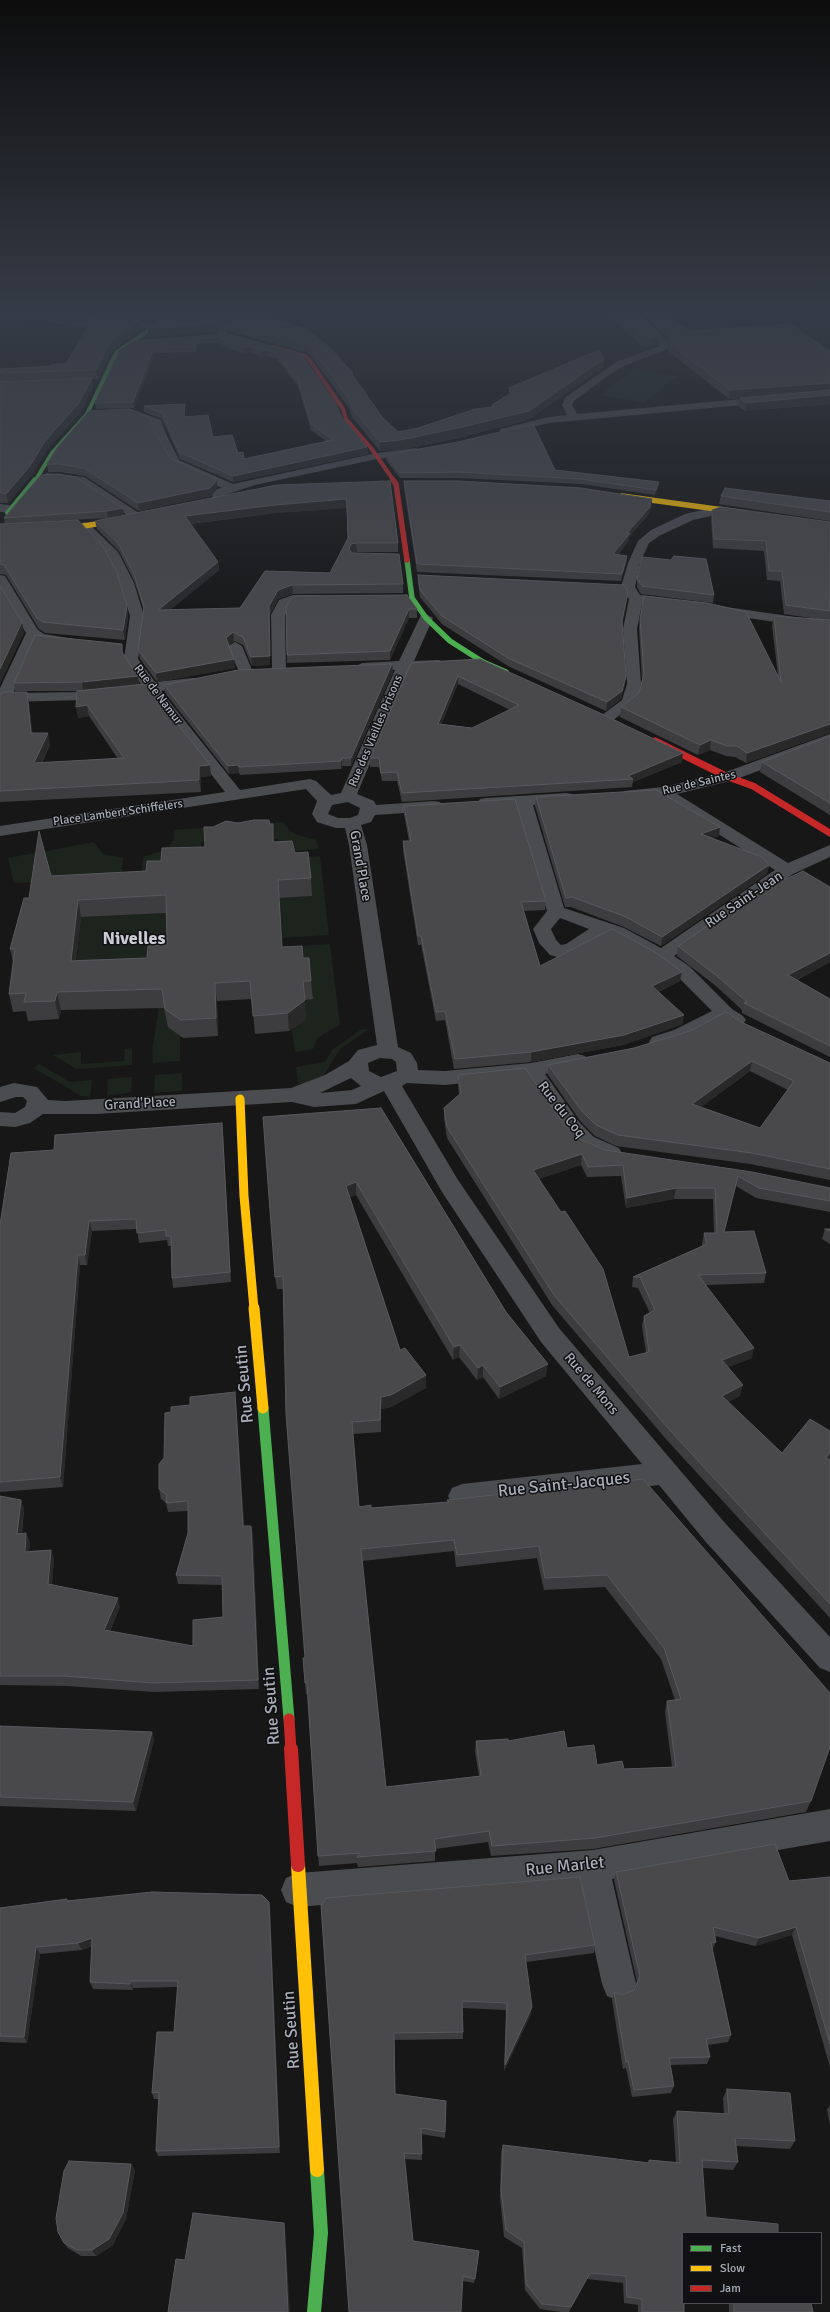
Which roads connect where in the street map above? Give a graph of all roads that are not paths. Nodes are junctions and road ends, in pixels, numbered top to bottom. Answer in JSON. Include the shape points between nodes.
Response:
{"nodes":[{"id":1,"x":80,"y":422,"type":"edge"},
{"id":2,"x":157,"y":422,"type":"edge"},
{"id":3,"x":348,"y":422,"type":"edge"},
{"id":4,"x":542,"y":422,"type":"edge"},
{"id":5,"x":494,"y":434,"type":"edge"},
{"id":6,"x":429,"y":448,"type":"edge"},
{"id":7,"x":377,"y":456,"type":"junction"},
{"id":8,"x":38,"y":477,"type":"junction"},
{"id":9,"x":382,"y":484,"type":"edge"},
{"id":10,"x":396,"y":484,"type":"junction"},
{"id":11,"x":409,"y":484,"type":"edge"},
{"id":12,"x":232,"y":488,"type":"junction"},
{"id":13,"x":257,"y":491,"type":"edge"},
{"id":14,"x":612,"y":495,"type":"edge"},
{"id":15,"x":214,"y":500,"type":"joint"},
{"id":16,"x":6,"y":508,"type":"edge"},
{"id":17,"x":720,"y":510,"type":"junction"},
{"id":18,"x":756,"y":515,"type":"edge"},
{"id":19,"x":144,"y":516,"type":"joint"},
{"id":20,"x":0,"y":523,"type":"edge"},
{"id":21,"x":84,"y":526,"type":"junction"},
{"id":22,"x":0,"y":530,"type":"edge"},
{"id":23,"x":392,"y":557,"type":"edge"},
{"id":24,"x":406,"y":557,"type":"junction"},
{"id":25,"x":409,"y":577,"type":"junction"},
{"id":26,"x":425,"y":577,"type":"edge"},
{"id":27,"x":1,"y":584,"type":"edge"},
{"id":28,"x":612,"y":586,"type":"edge"},
{"id":29,"x":628,"y":587,"type":"junction"},
{"id":30,"x":396,"y":598,"type":"edge"},
{"id":31,"x":412,"y":598,"type":"junction"},
{"id":32,"x":333,"y":599,"type":"edge"},
{"id":33,"x":636,"y":599,"type":"junction"},
{"id":34,"x":690,"y":605,"type":"edge"},
{"id":35,"x":706,"y":607,"type":"edge"},
{"id":36,"x":426,"y":618,"type":"junction"},
{"id":37,"x":830,"y":626,"type":"edge"},
{"id":38,"x":33,"y":633,"type":"junction"},
{"id":39,"x":76,"y":642,"type":"edge"},
{"id":40,"x":235,"y":646,"type":"edge"},
{"id":41,"x":483,"y":662,"type":"junction"},
{"id":42,"x":405,"y":665,"type":"junction"},
{"id":43,"x":350,"y":667,"type":"edge"},
{"id":44,"x":295,"y":669,"type":"edge"},
{"id":45,"x":256,"y":672,"type":"junction"},
{"id":46,"x":517,"y":677,"type":"edge"},
{"id":47,"x":210,"y":679,"type":"edge"},
{"id":48,"x":152,"y":688,"type":"junction"},
{"id":49,"x":2,"y":699,"type":"edge"},
{"id":50,"x":607,"y":718,"type":"edge"},
{"id":51,"x":649,"y":738,"type":"edge"},
{"id":52,"x":828,"y":742,"type":"edge"},
{"id":53,"x":728,"y":777,"type":"junction"},
{"id":54,"x":663,"y":792,"type":"junction"},
{"id":55,"x":236,"y":795,"type":"junction"},
{"id":56,"x":616,"y":795,"type":"edge"},
{"id":57,"x":348,"y":797,"type":"junction"},
{"id":58,"x":585,"y":797,"type":"edge"},
{"id":59,"x":327,"y":801,"type":"junction"},
{"id":60,"x":523,"y":801,"type":"junction"},
{"id":61,"x":470,"y":804,"type":"edge"},
{"id":62,"x":447,"y":805,"type":"edge"},
{"id":63,"x":369,"y":810,"type":"junction"},
{"id":64,"x":352,"y":823,"type":"junction"},
{"id":65,"x":0,"y":831,"type":"edge"},
{"id":66,"x":830,"y":833,"type":"edge"},
{"id":67,"x":830,"y":850,"type":"edge"},
{"id":68,"x":787,"y":870,"type":"junction"},
{"id":69,"x":556,"y":911,"type":"junction"},
{"id":70,"x":604,"y":927,"type":"junction"},
{"id":71,"x":662,"y":956,"type":"junction"},
{"id":72,"x":725,"y":1013,"type":"junction"},
{"id":73,"x":754,"y":1031,"type":"edge"},
{"id":74,"x":639,"y":1048,"type":"edge"},
{"id":75,"x":388,"y":1051,"type":"junction"},
{"id":76,"x":594,"y":1058,"type":"edge"},
{"id":77,"x":357,"y":1065,"type":"junction"},
{"id":78,"x":531,"y":1070,"type":"junction"},
{"id":79,"x":392,"y":1081,"type":"junction"},
{"id":80,"x":0,"y":1095,"type":"edge"},
{"id":81,"x":292,"y":1095,"type":"junction"},
{"id":82,"x":240,"y":1099,"type":"junction"},
{"id":83,"x":37,"y":1106,"type":"junction"},
{"id":84,"x":2,"y":1124,"type":"edge"},
{"id":85,"x":627,"y":1156,"type":"edge"},
{"id":86,"x":666,"y":1473,"type":"junction"},
{"id":87,"x":462,"y":1496,"type":"dead end"},
{"id":88,"x":830,"y":1658,"type":"edge"},
{"id":89,"x":830,"y":1825,"type":"edge"},
{"id":90,"x":593,"y":1866,"type":"junction"},
{"id":91,"x":298,"y":1890,"type":"junction"},
{"id":92,"x":619,"y":1984,"type":"dead end"},
{"id":93,"x":314,"y":2312,"type":"edge"}],
"edges":[{"from":1,"to":8,"type":"street","via":[[52,453]]},
{"from":2,"to":12,"type":"street","via":[[175,462]]},
{"from":3,"to":7,"type":"street"},
{"from":4,"to":5,"type":"street"},
{"from":6,"to":7,"type":"street"},
{"from":7,"to":10,"type":"street"},
{"from":7,"to":12,"type":"street"},
{"from":8,"to":16,"type":"street"},
{"from":8,"to":19,"type":"street","via":[[60,476],[80,479]]},
{"from":9,"to":10,"type":"street"},
{"from":10,"to":11,"type":"street"},
{"from":10,"to":24,"type":"street"},
{"from":12,"to":15,"type":"street","via":[[221,492]]},
{"from":13,"to":15,"type":"street"},
{"from":14,"to":17,"type":"street"},
{"from":16,"to":20,"type":"street"},
{"from":17,"to":18,"type":"street"},
{"from":17,"to":29,"type":"street","via":[[689,517],[644,541],[634,563]]},
{"from":19,"to":21,"type":"street"},
{"from":21,"to":22,"type":"street"},
{"from":21,"to":48,"type":"street","name":"Rue de Namur","via":[[113,555],[127,583],[137,616],[126,646],[131,659]]},
{"from":23,"to":24,"type":"street"},
{"from":24,"to":25,"type":"street"},
{"from":25,"to":26,"type":"street"},
{"from":25,"to":31,"type":"street"},
{"from":27,"to":38,"type":"street"},
{"from":28,"to":29,"type":"street"},
{"from":29,"to":33,"type":"street"},
{"from":30,"to":31,"type":"street"},
{"from":31,"to":36,"type":"street"},
{"from":32,"to":45,"type":"street","via":[[293,599],[284,602]]},
{"from":33,"to":34,"type":"street"},
{"from":33,"to":50,"type":"street","via":[[630,629],[634,684],[629,702]]},
{"from":35,"to":37,"type":"street"},
{"from":36,"to":41,"type":"street","via":[[450,641]]},
{"from":36,"to":42,"type":"street","name":"Rue des Vieilles Prisons"},
{"from":38,"to":39,"type":"street","via":[[40,638]]},
{"from":38,"to":49,"type":"street"},
{"from":40,"to":45,"type":"street"},
{"from":41,"to":42,"type":"street"},
{"from":41,"to":46,"type":"street"},
{"from":42,"to":43,"type":"street"},
{"from":42,"to":57,"type":"street","name":"Rue des Vieilles Prisons"},
{"from":44,"to":45,"type":"street"},
{"from":47,"to":48,"type":"street"},
{"from":48,"to":49,"type":"street","via":[[83,696]]},
{"from":48,"to":55,"type":"street","name":"Rue de Namur"},
{"from":51,"to":53,"type":"street"},
{"from":52,"to":53,"type":"street","name":"Rue de Saintes"},
{"from":53,"to":54,"type":"street","name":"Rue de Saintes"},
{"from":53,"to":66,"type":"street","via":[[753,786]]},
{"from":54,"to":56,"type":"street","name":"Rue de Saintes"},
{"from":54,"to":68,"type":"street"},
{"from":55,"to":59,"type":"street","via":[[310,784]]},
{"from":55,"to":65,"type":"street","name":"Place Lambert Schiffelers"},
{"from":57,"to":59,"type":"street"},
{"from":57,"to":63,"type":"street","via":[[363,802]]},
{"from":58,"to":60,"type":"street"},
{"from":59,"to":64,"type":"street","via":[[320,809],[323,818],[336,823]]},
{"from":60,"to":61,"type":"street"},
{"from":60,"to":69,"type":"street"},
{"from":62,"to":63,"type":"street"},
{"from":63,"to":64,"type":"street","via":[[365,818]]},
{"from":64,"to":75,"type":"street","name":"Grand'Place","via":[[358,845]]},
{"from":67,"to":68,"type":"street","name":"Rue Saint-Jean"},
{"from":68,"to":71,"type":"street","name":"Rue Saint-Jean"},
{"from":69,"to":70,"type":"street"},
{"from":69,"to":70,"type":"street","via":[[542,929],[548,943],[557,951],[571,949]]},
{"from":70,"to":71,"type":"street"},
{"from":71,"to":72,"type":"street","via":[[682,970]]},
{"from":72,"to":73,"type":"street"},
{"from":72,"to":74,"type":"street","via":[[681,1035]]},
{"from":75,"to":77,"type":"street","via":[[365,1055]]},
{"from":75,"to":79,"type":"street","via":[[404,1058],[408,1070]]},
{"from":76,"to":78,"type":"street"},
{"from":77,"to":79,"type":"street","via":[[360,1075],[372,1082]]},
{"from":77,"to":81,"type":"street","name":"Grand'Place","via":[[332,1080]]},
{"from":78,"to":79,"type":"street"},
{"from":78,"to":85,"type":"street","name":"Rue du Coq","via":[[572,1128],[586,1142],[612,1154]]},
{"from":79,"to":81,"type":"street","name":"Grand'Place","via":[[356,1097],[314,1100]]},
{"from":79,"to":86,"type":"street","name":"Rue de Mons","via":[[450,1186],[550,1335]]},
{"from":80,"to":83,"type":"street","via":[[14,1090],[30,1092],[38,1100]]},
{"from":81,"to":82,"type":"street","name":"Grand'Place"},
{"from":82,"to":83,"type":"street","name":"Grand'Place","via":[[73,1108]]},
{"from":82,"to":91,"type":"street","name":"Rue Seutin","via":[[244,1196],[287,1684]]},
{"from":83,"to":84,"type":"street","via":[[34,1111],[22,1118]]},
{"from":86,"to":87,"type":"street","name":"Rue Saint-Jacques"},
{"from":86,"to":88,"type":"street","name":"Rue de Mons","via":[[715,1532]]},
{"from":89,"to":90,"type":"street","name":"Rue Marlet"},
{"from":90,"to":91,"type":"street","name":"Rue Marlet"},
{"from":90,"to":92,"type":"street"},
{"from":91,"to":93,"type":"street","name":"Rue Seutin","via":[[321,2233]]}]}
